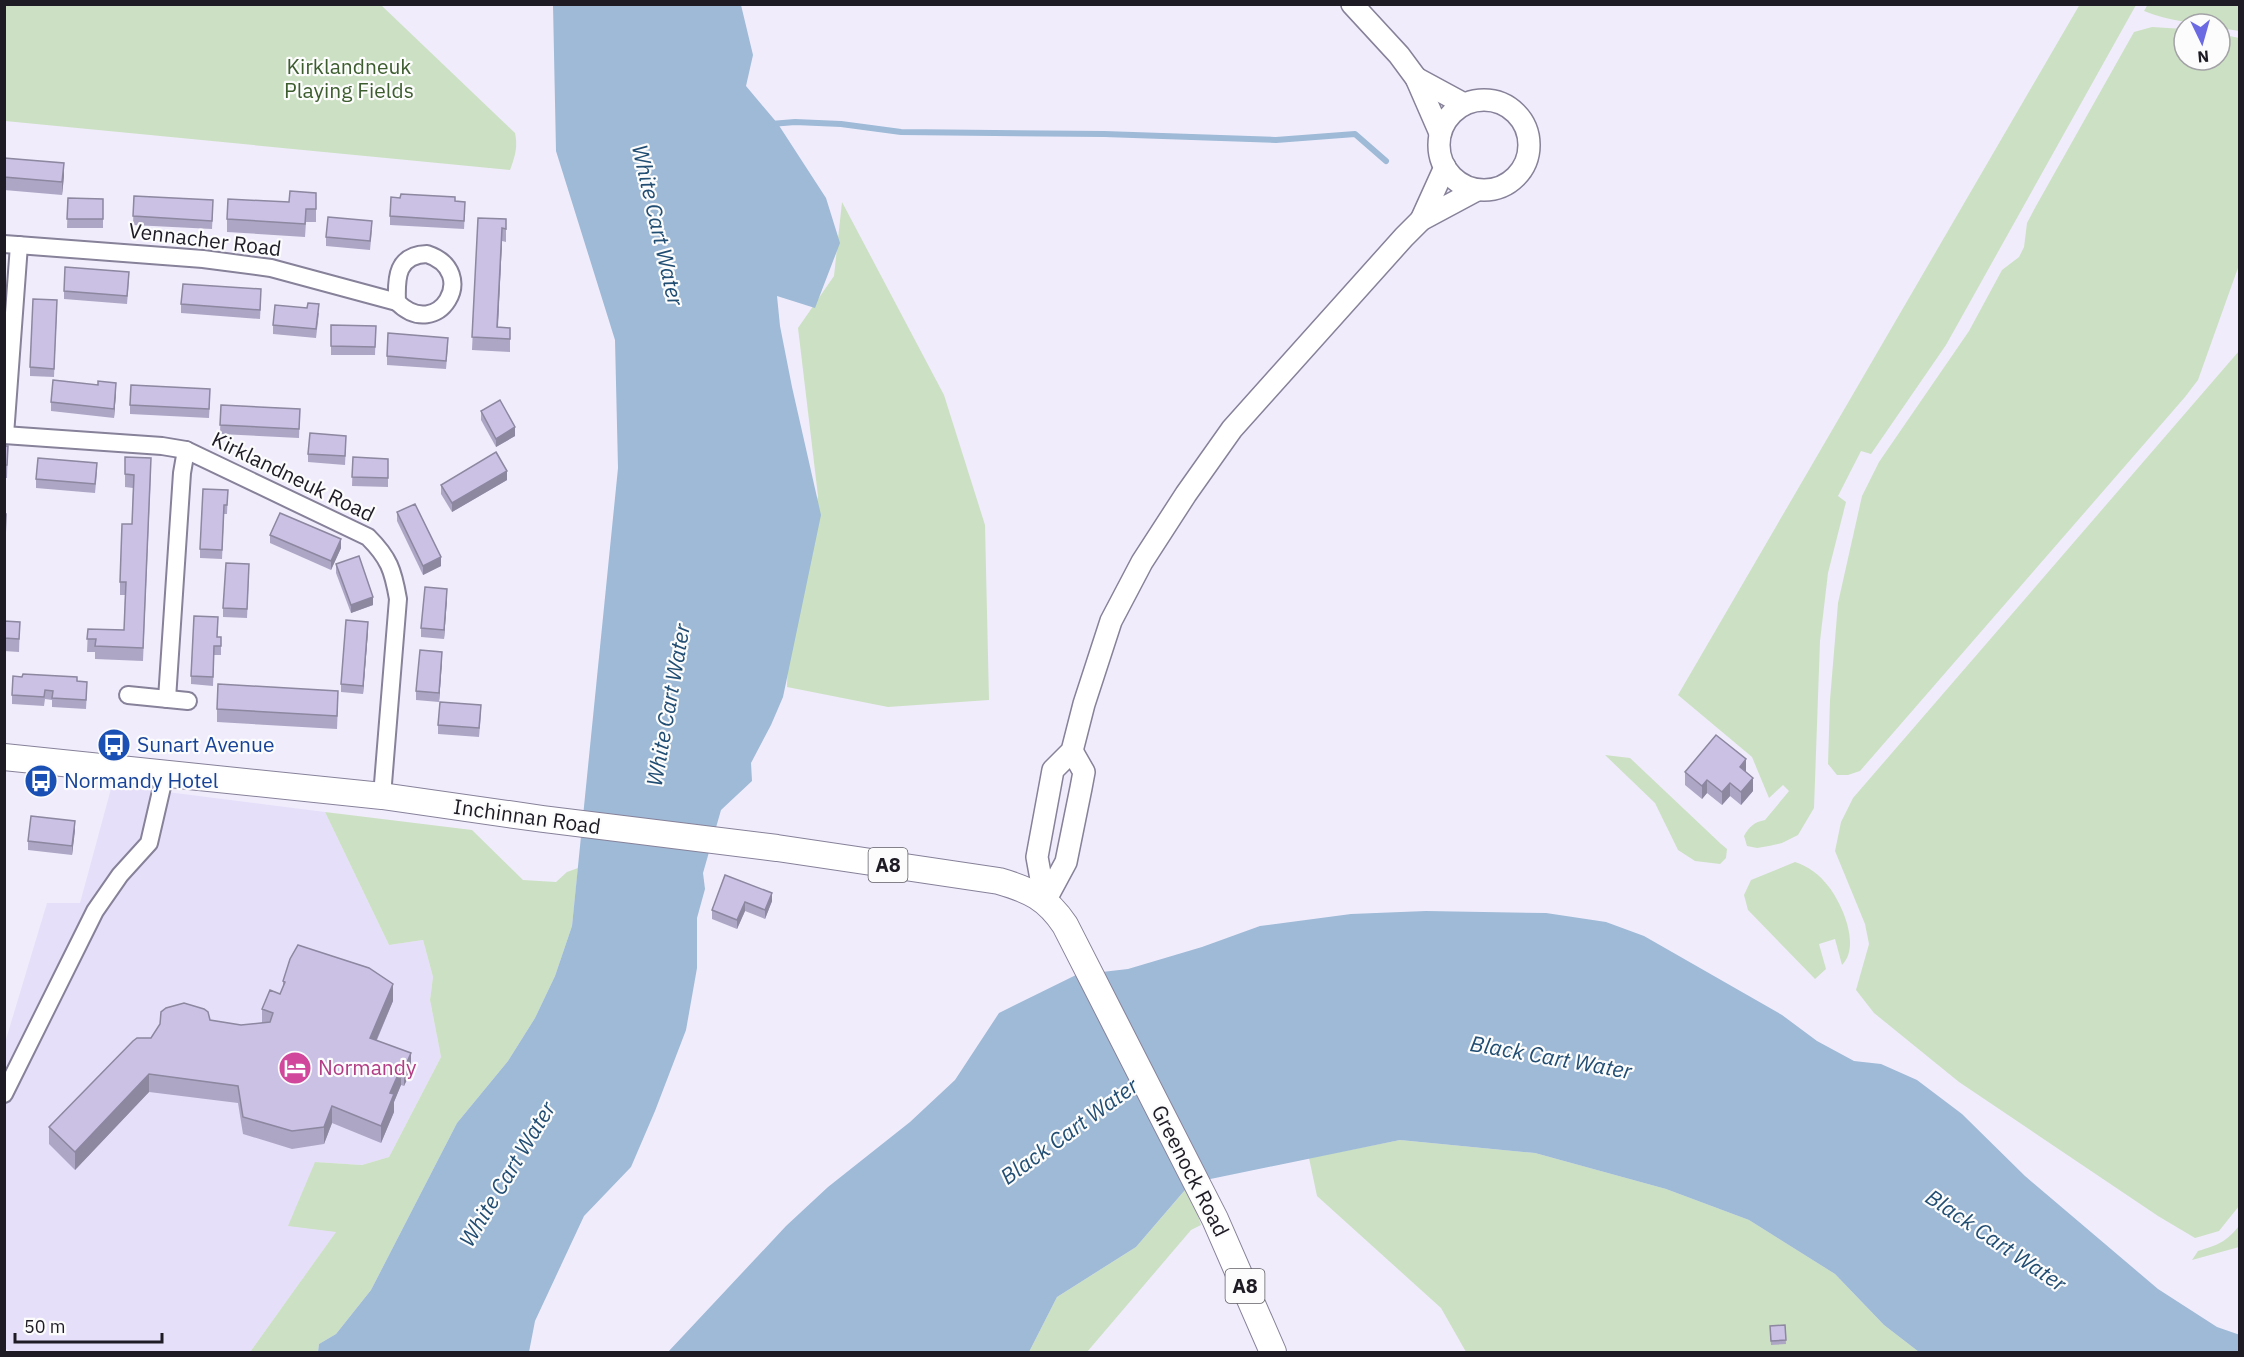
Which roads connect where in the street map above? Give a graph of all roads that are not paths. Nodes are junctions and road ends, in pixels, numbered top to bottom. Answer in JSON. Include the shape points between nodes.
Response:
{"nodes":[{"id":1,"x":1352,"y":4,"type":"edge"},
{"id":2,"x":1416,"y":78,"type":"junction"},
{"id":3,"x":1464,"y":104,"type":"junction"},
{"id":4,"x":1440,"y":134,"type":"junction"},
{"id":5,"x":1445,"y":167,"type":"junction"},
{"id":6,"x":1477,"y":190,"type":"junction"},
{"id":7,"x":1421,"y":220,"type":"junction"},
{"id":8,"x":12,"y":245,"type":"edge"},
{"id":9,"x":397,"y":302,"type":"dead end"},
{"id":10,"x":5,"y":435,"type":"edge"},
{"id":11,"x":186,"y":450,"type":"junction"},
{"id":12,"x":128,"y":694,"type":"dead end"},
{"id":13,"x":166,"y":699,"type":"junction"},
{"id":14,"x":188,"y":701,"type":"dead end"},
{"id":15,"x":1072,"y":751,"type":"junction"},
{"id":16,"x":4,"y":757,"type":"edge"},
{"id":17,"x":165,"y":774,"type":"junction"},
{"id":18,"x":382,"y":796,"type":"junction"},
{"id":19,"x":1045,"y":901,"type":"junction"},
{"id":20,"x":4,"y":1094,"type":"edge"},
{"id":21,"x":1273,"y":1353,"type":"edge"}],
"edges":[{"from":1,"to":2,"type":"street"},
{"from":2,"to":3,"type":"street"},
{"from":2,"to":4,"type":"street"},
{"from":3,"to":4,"type":"street"},
{"from":3,"to":6,"type":"street","via":[[1477,100],[1504,104],[1524,122],[1529,135],[1527,162],[1520,173],[1500,188]]},
{"from":4,"to":5,"type":"street","via":[[1439,151]]},
{"from":5,"to":6,"type":"street","via":[[1459,182]]},
{"from":5,"to":7,"type":"street"},
{"from":6,"to":7,"type":"street"},
{"from":7,"to":15,"type":"street","via":[[1232,429],[1179,504],[1111,621]]},
{"from":8,"to":9,"type":"street","name":"Vennacher Road","via":[[271,268]]},
{"from":8,"to":10,"type":"street"},
{"from":10,"to":11,"type":"street","name":"Kirklandneuk Road"},
{"from":11,"to":13,"type":"street"},
{"from":11,"to":18,"type":"street","name":"Kirklandneuk Road","via":[[345,524],[368,537],[384,553],[394,573],[398,599]]},
{"from":12,"to":13,"type":"street"},
{"from":13,"to":14,"type":"street"},
{"from":15,"to":19,"type":"street","via":[[1053,770],[1037,857]]},
{"from":15,"to":19,"type":"street","via":[[1084,772],[1066,862]]},
{"from":16,"to":17,"type":"main road","name":"Inchinnan Road","number":"A8"},
{"from":17,"to":18,"type":"main road","name":"Inchinnan Road","number":"A8"},
{"from":17,"to":20,"type":"street","via":[[149,843],[95,911]]},
{"from":18,"to":19,"type":"main road","name":"Inchinnan Road","number":"A8","via":[[777,848],[999,882]]},
{"from":19,"to":21,"type":"main road","name":"Greenock Road","number":"A8","via":[[1070,936],[1215,1219]]}]}
